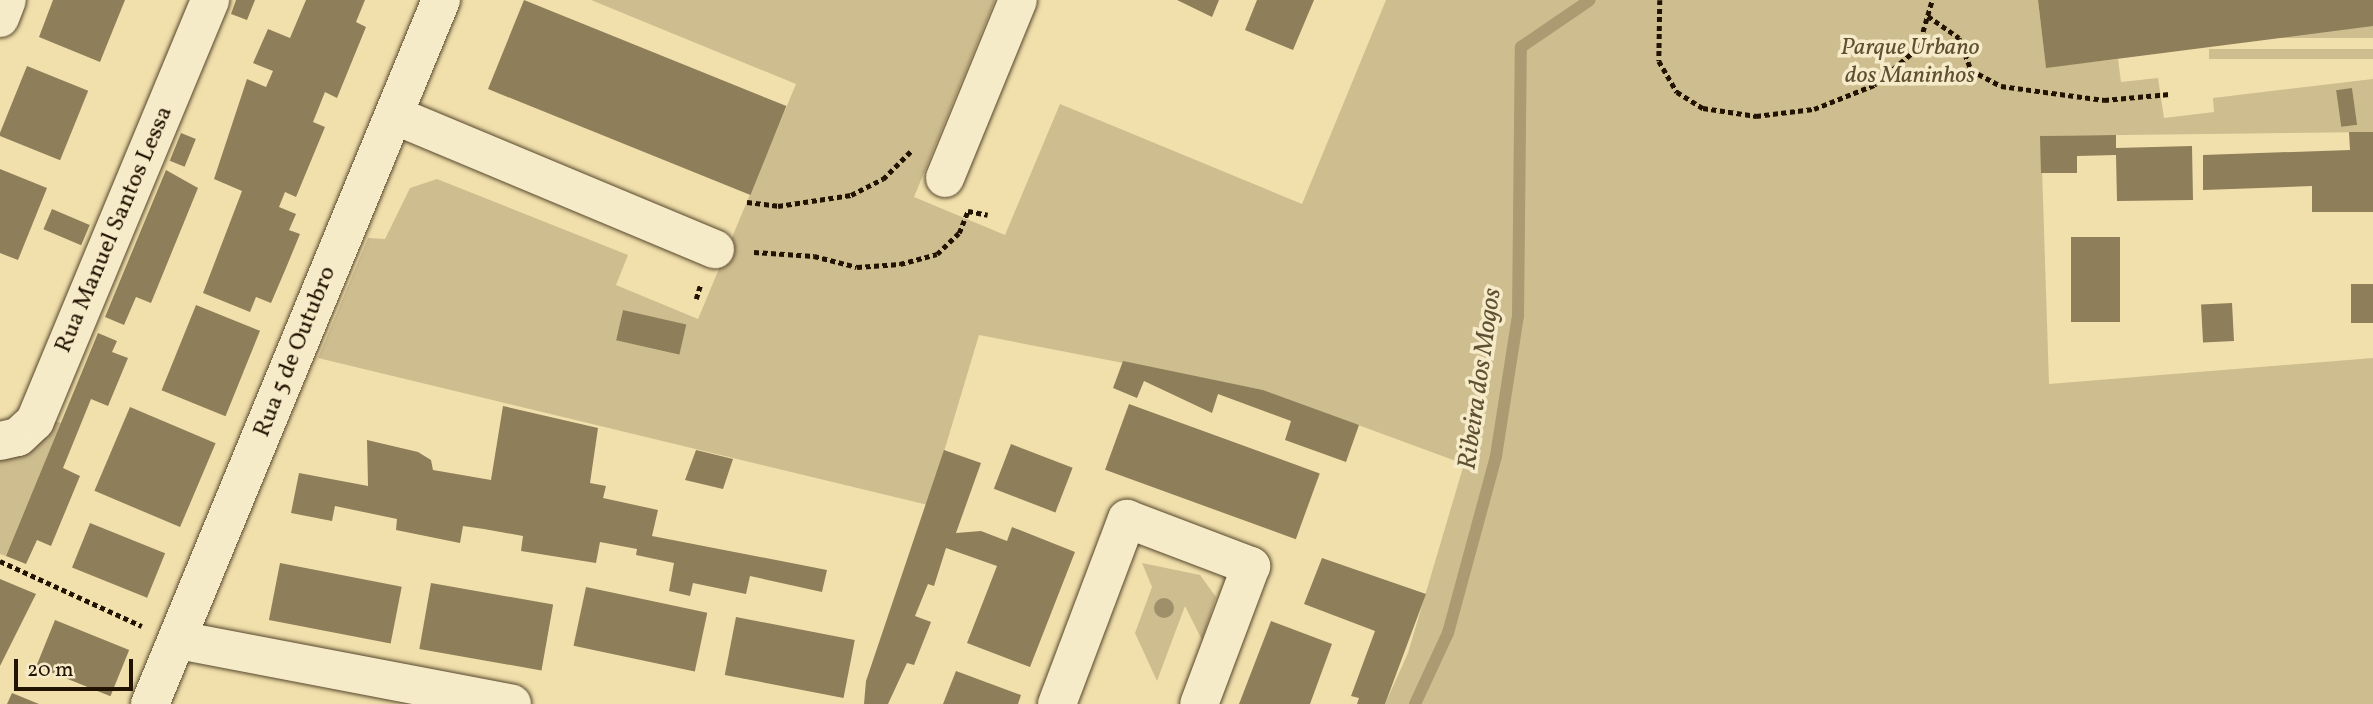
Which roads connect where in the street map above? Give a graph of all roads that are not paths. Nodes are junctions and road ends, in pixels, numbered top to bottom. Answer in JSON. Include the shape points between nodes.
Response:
{"nodes":[{"id":1,"x":8,"y":0,"type":"edge"},
{"id":2,"x":210,"y":0,"type":"edge"},
{"id":3,"x":441,"y":0,"type":"edge"},
{"id":4,"x":1018,"y":0,"type":"edge"},
{"id":5,"x":0,"y":18,"type":"edge"},
{"id":6,"x":394,"y":115,"type":"junction"},
{"id":7,"x":945,"y":178,"type":"dead end"},
{"id":8,"x":715,"y":249,"type":"road end"},
{"id":9,"x":0,"y":441,"type":"edge"},
{"id":10,"x":165,"y":635,"type":"junction"},
{"id":11,"x":150,"y":704,"type":"edge"},
{"id":12,"x":512,"y":704,"type":"edge"},
{"id":13,"x":1057,"y":704,"type":"edge"},
{"id":14,"x":1199,"y":704,"type":"edge"}],
"edges":[{"from":1,"to":5,"type":"street"},
{"from":2,"to":9,"type":"street","name":"Rua Manuel Santos Lessa","via":[[35,421],[18,437]]},
{"from":3,"to":6,"type":"street","name":"Rua 5 de Outubro"},
{"from":4,"to":7,"type":"street"},
{"from":6,"to":8,"type":"street"},
{"from":6,"to":10,"type":"street","name":"Rua 5 de Outubro"},
{"from":10,"to":11,"type":"street","name":"Rua 5 de Outubro"},
{"from":10,"to":12,"type":"street"},
{"from":13,"to":14,"type":"street","via":[[1126,519],[1251,566]]}]}
